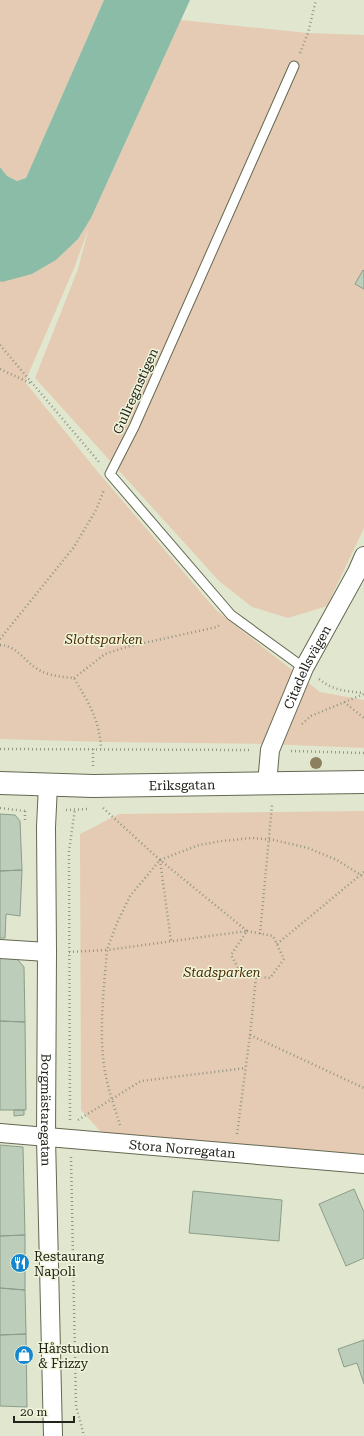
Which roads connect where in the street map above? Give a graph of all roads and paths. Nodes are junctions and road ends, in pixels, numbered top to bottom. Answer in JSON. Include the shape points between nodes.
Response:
{"nodes":[{"id":1,"x":316,"y":0,"type":"edge"},
{"id":2,"x":294,"y":66,"type":"joint"},
{"id":3,"x":0,"y":345,"type":"edge"},
{"id":4,"x":0,"y":369,"type":"edge"},
{"id":5,"x":32,"y":384,"type":"junction"},
{"id":6,"x":110,"y":474,"type":"junction"},
{"id":7,"x":364,"y":556,"type":"edge"},
{"id":8,"x":231,"y":615,"type":"junction"},
{"id":9,"x":0,"y":639,"type":"edge"},
{"id":10,"x":0,"y":645,"type":"edge"},
{"id":11,"x":304,"y":668,"type":"junction"},
{"id":12,"x":74,"y":678,"type":"junction"},
{"id":13,"x":364,"y":693,"type":"edge"},
{"id":14,"x":344,"y":702,"type":"junction"},
{"id":15,"x":364,"y":718,"type":"edge"},
{"id":16,"x":299,"y":726,"type":"dead end"},
{"id":17,"x":0,"y":749,"type":"edge"},
{"id":18,"x":101,"y":749,"type":"junction"},
{"id":19,"x":270,"y":750,"type":"junction"},
{"id":20,"x":364,"y":753,"type":"edge"},
{"id":21,"x":364,"y":782,"type":"edge"},
{"id":22,"x":0,"y":783,"type":"edge"},
{"id":23,"x":48,"y":785,"type":"junction"},
{"id":24,"x":270,"y":794,"type":"junction"},
{"id":25,"x":103,"y":808,"type":"dead end"},
{"id":26,"x":269,"y":840,"type":"junction"},
{"id":27,"x":160,"y":860,"type":"junction"},
{"id":28,"x":364,"y":872,"type":"edge"},
{"id":29,"x":361,"y":874,"type":"junction"},
{"id":30,"x":364,"y":877,"type":"edge"},
{"id":31,"x":247,"y":931,"type":"junction"},
{"id":32,"x":260,"y":934,"type":"junction"},
{"id":33,"x":171,"y":941,"type":"junction"},
{"id":34,"x":277,"y":944,"type":"junction"},
{"id":35,"x":0,"y":949,"type":"edge"},
{"id":36,"x":107,"y":950,"type":"junction"},
{"id":37,"x":47,"y":952,"type":"junction"},
{"id":38,"x":256,"y":977,"type":"junction"},
{"id":39,"x":250,"y":1035,"type":"junction"},
{"id":40,"x":246,"y":1068,"type":"junction"},
{"id":41,"x":364,"y":1088,"type":"edge"},
{"id":42,"x":112,"y":1100,"type":"junction"},
{"id":43,"x":77,"y":1120,"type":"dead end"},
{"id":44,"x":120,"y":1127,"type":"dead end"},
{"id":45,"x":0,"y":1133,"type":"edge"},
{"id":46,"x":46,"y":1138,"type":"junction"},
{"id":47,"x":234,"y":1153,"type":"junction"},
{"id":48,"x":364,"y":1164,"type":"edge"},
{"id":49,"x":53,"y":1436,"type":"edge"}],
"edges":[{"from":1,"to":2,"type":"path","via":[[308,34]]},
{"from":2,"to":6,"type":"lane","name":"Gullregnstigen","via":[[134,428]]},
{"from":3,"to":5,"type":"path"},
{"from":4,"to":5,"type":"path"},
{"from":5,"to":6,"type":"path"},
{"from":6,"to":8,"type":"lane"},
{"from":6,"to":9,"type":"path","via":[[96,510],[74,548]]},
{"from":7,"to":11,"type":"street","name":"Citadellsvägen"},
{"from":8,"to":11,"type":"lane"},
{"from":8,"to":12,"type":"path","via":[[217,627],[105,654]]},
{"from":10,"to":12,"type":"path","via":[[8,645],[41,671]]},
{"from":11,"to":13,"type":"path","via":[[325,684],[341,691]]},
{"from":11,"to":19,"type":"street","name":"Citadellsvägen"},
{"from":12,"to":18,"type":"path","via":[[98,724]]},
{"from":13,"to":14,"type":"path"},
{"from":14,"to":15,"type":"path"},
{"from":14,"to":16,"type":"path","via":[[311,716]]},
{"from":17,"to":18,"type":"path"},
{"from":18,"to":19,"type":"path"},
{"from":19,"to":20,"type":"path"},
{"from":19,"to":24,"type":"street","name":"Citadellsvägen"},
{"from":21,"to":24,"type":"street","name":"Eriksgatan"},
{"from":22,"to":23,"type":"street","name":"Eriksgatan"},
{"from":23,"to":24,"type":"street","name":"Eriksgatan"},
{"from":23,"to":37,"type":"street","name":"Borgmästaregatan"},
{"from":24,"to":26,"type":"path"},
{"from":25,"to":27,"type":"path"},
{"from":26,"to":27,"type":"path","via":[[252,838],[199,845]]},
{"from":26,"to":29,"type":"path","via":[[308,848]]},
{"from":26,"to":32,"type":"path"},
{"from":27,"to":31,"type":"path"},
{"from":27,"to":33,"type":"path"},
{"from":27,"to":36,"type":"path","via":[[130,896]]},
{"from":28,"to":29,"type":"path"},
{"from":29,"to":30,"type":"path"},
{"from":29,"to":34,"type":"path"},
{"from":31,"to":32,"type":"path"},
{"from":31,"to":33,"type":"path"},
{"from":31,"to":38,"type":"path","via":[[231,955],[242,976]]},
{"from":32,"to":34,"type":"path","via":[[273,936]]},
{"from":33,"to":36,"type":"path"},
{"from":34,"to":38,"type":"path","via":[[284,959],[270,978]]},
{"from":35,"to":37,"type":"street"},
{"from":36,"to":37,"type":"path"},
{"from":36,"to":42,"type":"path","via":[[102,1015],[104,1065]]},
{"from":37,"to":46,"type":"street","name":"Borgmästaregatan"},
{"from":38,"to":39,"type":"path"},
{"from":39,"to":40,"type":"path"},
{"from":39,"to":41,"type":"path"},
{"from":40,"to":42,"type":"path","via":[[141,1081]]},
{"from":40,"to":47,"type":"path"},
{"from":42,"to":43,"type":"path"},
{"from":42,"to":44,"type":"path"},
{"from":45,"to":46,"type":"street","name":"Stora Norregatan"},
{"from":46,"to":47,"type":"street","name":"Stora Norregatan"},
{"from":46,"to":49,"type":"street","name":"Borgmästaregatan"},
{"from":47,"to":48,"type":"street","name":"Stora Norregatan"}]}
